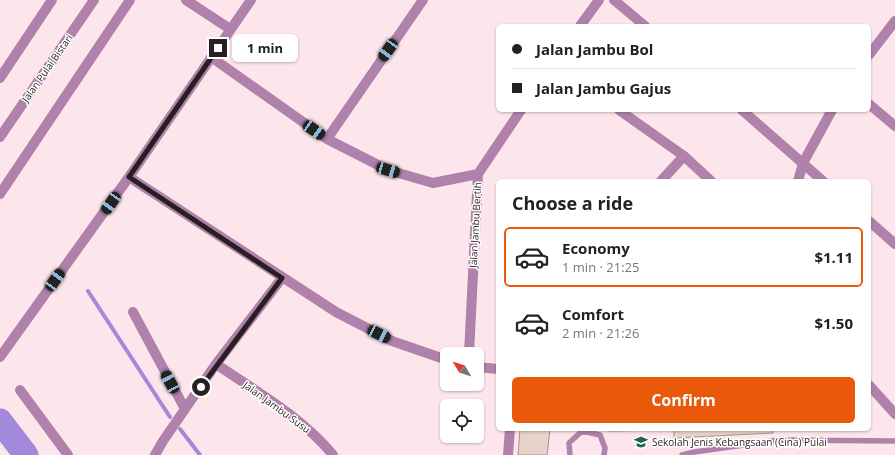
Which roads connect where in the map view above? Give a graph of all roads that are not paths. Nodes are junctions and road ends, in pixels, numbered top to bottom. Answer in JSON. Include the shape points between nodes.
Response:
{"nodes":[{"id":1,"x":52,"y":0,"type":"edge"},
{"id":2,"x":94,"y":0,"type":"edge"},
{"id":3,"x":130,"y":0,"type":"edge"},
{"id":4,"x":186,"y":0,"type":"edge"},
{"id":5,"x":251,"y":0,"type":"edge"},
{"id":6,"x":423,"y":0,"type":"edge"},
{"id":7,"x":599,"y":0,"type":"edge"},
{"id":8,"x":614,"y":0,"type":"edge"},
{"id":9,"x":895,"y":21,"type":"edge"},
{"id":10,"x":581,"y":24,"type":"edge"},
{"id":11,"x":642,"y":24,"type":"edge"},
{"id":12,"x":230,"y":29,"type":"junction"},
{"id":13,"x":871,"y":52,"type":"edge"},
{"id":14,"x":211,"y":57,"type":"junction"},
{"id":15,"x":0,"y":78,"type":"edge"},
{"id":16,"x":871,"y":106,"type":"edge"},
{"id":17,"x":520,"y":112,"type":"edge"},
{"id":18,"x":622,"y":112,"type":"edge"},
{"id":19,"x":744,"y":112,"type":"edge"},
{"id":20,"x":831,"y":112,"type":"edge"},
{"id":21,"x":895,"y":126,"type":"edge"},
{"id":22,"x":0,"y":137,"type":"edge"},
{"id":23,"x":327,"y":139,"type":"junction"},
{"id":24,"x":684,"y":156,"type":"junction"},
{"id":25,"x":803,"y":163,"type":"junction"},
{"id":26,"x":478,"y":174,"type":"junction"},
{"id":27,"x":129,"y":177,"type":"junction"},
{"id":28,"x":663,"y":179,"type":"edge"},
{"id":29,"x":709,"y":179,"type":"edge"},
{"id":30,"x":799,"y":179,"type":"edge"},
{"id":31,"x":821,"y":179,"type":"edge"},
{"id":32,"x":0,"y":194,"type":"edge"},
{"id":33,"x":871,"y":223,"type":"edge"},
{"id":34,"x":895,"y":244,"type":"edge"},
{"id":35,"x":282,"y":278,"type":"junction"},
{"id":36,"x":133,"y":312,"type":"dead end"},
{"id":37,"x":469,"y":347,"type":"edge"},
{"id":38,"x":0,"y":357,"type":"edge"},
{"id":39,"x":440,"y":358,"type":"edge"},
{"id":40,"x":216,"y":364,"type":"junction"},
{"id":41,"x":484,"y":368,"type":"edge"},
{"id":42,"x":496,"y":369,"type":"edge"},
{"id":43,"x":871,"y":388,"type":"edge"},
{"id":44,"x":20,"y":390,"type":"dead end"},
{"id":45,"x":185,"y":409,"type":"junction"},
{"id":46,"x":895,"y":414,"type":"edge"},
{"id":47,"x":510,"y":431,"type":"edge"},
{"id":48,"x":895,"y":441,"type":"edge"},
{"id":49,"x":68,"y":455,"type":"edge"},
{"id":50,"x":155,"y":455,"type":"edge"},
{"id":51,"x":333,"y":455,"type":"edge"},
{"id":52,"x":508,"y":455,"type":"edge"},
{"id":53,"x":570,"y":455,"type":"edge"},
{"id":54,"x":604,"y":455,"type":"edge"},
{"id":55,"x":682,"y":455,"type":"edge"}],
"edges":[{"from":1,"to":15,"type":"street"},
{"from":2,"to":22,"type":"street","name":"Jalan Pulai Bistari"},
{"from":3,"to":32,"type":"street"},
{"from":4,"to":12,"type":"street"},
{"from":5,"to":12,"type":"street"},
{"from":6,"to":23,"type":"street"},
{"from":7,"to":10,"type":"street"},
{"from":8,"to":11,"type":"street"},
{"from":9,"to":13,"type":"street"},
{"from":12,"to":14,"type":"street"},
{"from":14,"to":23,"type":"street"},
{"from":14,"to":27,"type":"street"},
{"from":16,"to":21,"type":"street"},
{"from":17,"to":26,"type":"street","name":"Jalan Jambu Bertih"},
{"from":18,"to":24,"type":"street"},
{"from":19,"to":25,"type":"street"},
{"from":20,"to":25,"type":"street"},
{"from":23,"to":26,"type":"street","via":[[388,170],[433,183]]},
{"from":24,"to":28,"type":"street"},
{"from":24,"to":29,"type":"street"},
{"from":25,"to":30,"type":"street"},
{"from":25,"to":31,"type":"street"},
{"from":26,"to":37,"type":"street","name":"Jalan Jambu Bertih"},
{"from":27,"to":35,"type":"street"},
{"from":27,"to":38,"type":"street"},
{"from":33,"to":34,"type":"street"},
{"from":35,"to":39,"type":"street","via":[[365,328],[392,341]]},
{"from":35,"to":40,"type":"street"},
{"from":36,"to":45,"type":"street"},
{"from":40,"to":45,"type":"street"},
{"from":40,"to":51,"type":"street","name":"Jalan Jambu Susu","via":[[298,420],[322,441]]},
{"from":41,"to":42,"type":"street"},
{"from":43,"to":46,"type":"street"},
{"from":44,"to":49,"type":"street"},
{"from":45,"to":50,"type":"street"},
{"from":47,"to":52,"type":"street"},
{"from":48,"to":55,"type":"lane","via":[[779,440]]},
{"from":53,"to":54,"type":"lane","via":[[569,443],[582,431],[600,435],[605,448]]}]}
